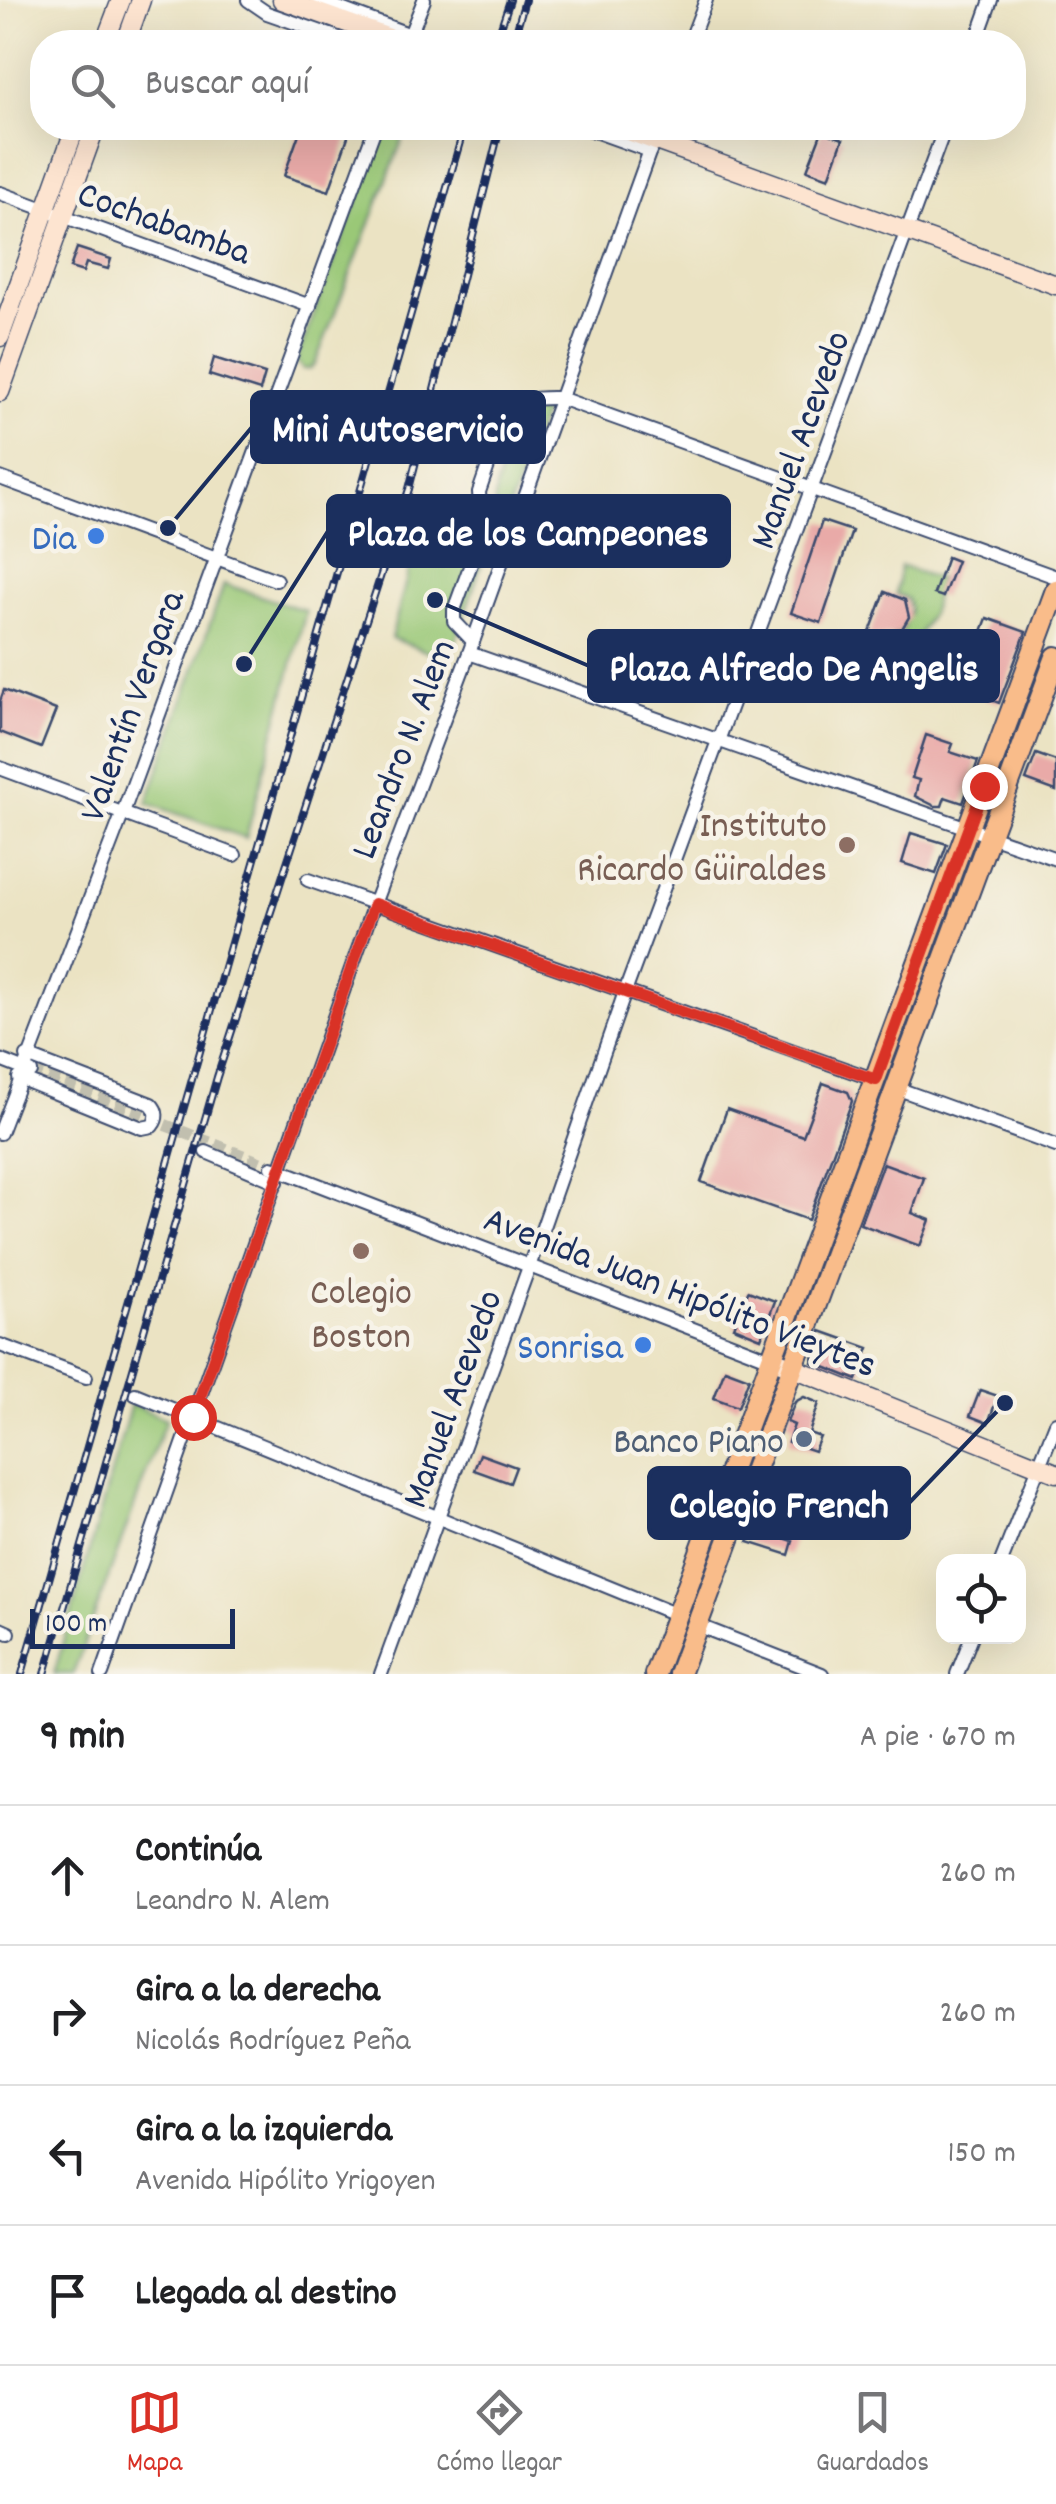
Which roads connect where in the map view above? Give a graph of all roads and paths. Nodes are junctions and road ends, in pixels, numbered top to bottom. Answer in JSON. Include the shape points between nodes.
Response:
{"nodes":[{"id":1,"x":120,"y":0,"type":"edge"},
{"id":2,"x":141,"y":0,"type":"edge"},
{"id":3,"x":248,"y":0,"type":"edge"},
{"id":4,"x":282,"y":0,"type":"edge"},
{"id":5,"x":317,"y":0,"type":"edge"},
{"id":6,"x":424,"y":0,"type":"edge"},
{"id":7,"x":706,"y":0,"type":"edge"},
{"id":8,"x":991,"y":0,"type":"edge"},
{"id":9,"x":109,"y":30,"type":"edge"},
{"id":10,"x":130,"y":30,"type":"edge"},
{"id":11,"x":316,"y":30,"type":"edge"},
{"id":12,"x":378,"y":30,"type":"edge"},
{"id":13,"x":385,"y":30,"type":"edge"},
{"id":14,"x":407,"y":30,"type":"edge"},
{"id":15,"x":695,"y":30,"type":"edge"},
{"id":16,"x":980,"y":30,"type":"edge"},
{"id":17,"x":72,"y":140,"type":"edge"},
{"id":18,"x":90,"y":140,"type":"edge"},
{"id":19,"x":371,"y":140,"type":"edge"},
{"id":20,"x":654,"y":140,"type":"edge"},
{"id":21,"x":657,"y":140,"type":"edge"},
{"id":22,"x":941,"y":140,"type":"edge"},
{"id":23,"x":0,"y":192,"type":"edge"},
{"id":24,"x":55,"y":212,"type":"junction"},
{"id":25,"x":907,"y":230,"type":"junction"},
{"id":26,"x":1056,"y":285,"type":"edge"},
{"id":27,"x":310,"y":306,"type":"junction"},
{"id":28,"x":0,"y":337,"type":"edge"},
{"id":29,"x":0,"y":392,"type":"edge"},
{"id":30,"x":560,"y":398,"type":"junction"},
{"id":31,"x":0,"y":478,"type":"edge"},
{"id":32,"x":813,"y":487,"type":"junction"},
{"id":33,"x":216,"y":559,"type":"junction"},
{"id":34,"x":1056,"y":577,"type":"edge"},
{"id":35,"x":276,"y":580,"type":"dead end"},
{"id":36,"x":1056,"y":590,"type":"edge"},
{"id":37,"x":471,"y":647,"type":"junction"},
{"id":38,"x":1056,"y":656,"type":"edge"},
{"id":39,"x":719,"y":740,"type":"junction"},
{"id":40,"x":0,"y":768,"type":"edge"},
{"id":41,"x":122,"y":815,"type":"junction"},
{"id":42,"x":969,"y":828,"type":"junction"},
{"id":43,"x":991,"y":836,"type":"junction"},
{"id":44,"x":235,"y":855,"type":"dead end"},
{"id":45,"x":1056,"y":859,"type":"edge"},
{"id":46,"x":308,"y":880,"type":"dead end"},
{"id":47,"x":374,"y":904,"type":"junction"},
{"id":48,"x":625,"y":992,"type":"junction"},
{"id":49,"x":0,"y":1060,"type":"edge"},
{"id":50,"x":25,"y":1069,"type":"junction"},
{"id":51,"x":876,"y":1080,"type":"junction"},
{"id":52,"x":896,"y":1088,"type":"junction"},
{"id":53,"x":0,"y":1133,"type":"edge"},
{"id":54,"x":1056,"y":1146,"type":"edge"},
{"id":55,"x":206,"y":1152,"type":"dead end"},
{"id":56,"x":277,"y":1173,"type":"junction"},
{"id":57,"x":530,"y":1264,"type":"junction"},
{"id":58,"x":0,"y":1344,"type":"edge"},
{"id":59,"x":781,"y":1363,"type":"junction"},
{"id":60,"x":86,"y":1377,"type":"dead end"},
{"id":61,"x":135,"y":1394,"type":"dead end"},
{"id":62,"x":193,"y":1417,"type":"junction"},
{"id":63,"x":1056,"y":1423,"type":"edge"},
{"id":64,"x":1047,"y":1470,"type":"edge"},
{"id":65,"x":438,"y":1517,"type":"junction"},
{"id":66,"x":1005,"y":1554,"type":"edge"},
{"id":67,"x":676,"y":1616,"type":"junction"},
{"id":68,"x":697,"y":1624,"type":"junction"},
{"id":69,"x":969,"y":1644,"type":"edge"},
{"id":70,"x":105,"y":1673,"type":"edge"},
{"id":71,"x":381,"y":1674,"type":"edge"},
{"id":72,"x":655,"y":1674,"type":"edge"},
{"id":73,"x":679,"y":1674,"type":"edge"},
{"id":74,"x":822,"y":1674,"type":"edge"},
{"id":75,"x":957,"y":1674,"type":"edge"}],
"edges":[{"from":1,"to":9,"type":"street"},
{"from":2,"to":10,"type":"street"},
{"from":3,"to":11,"type":"street"},
{"from":4,"to":12,"type":"street"},
{"from":5,"to":13,"type":"street"},
{"from":6,"to":14,"type":"street"},
{"from":7,"to":15,"type":"street"},
{"from":8,"to":16,"type":"street"},
{"from":17,"to":24,"type":"street"},
{"from":18,"to":24,"type":"street"},
{"from":19,"to":27,"type":"street","name":"Valentín Vergara"},
{"from":20,"to":30,"type":"street","name":"Leandro N. Alem"},
{"from":21,"to":25,"type":"street"},
{"from":22,"to":25,"type":"street","name":"Manuel Acevedo"},
{"from":23,"to":24,"type":"street","name":"Cochabamba"},
{"from":24,"to":27,"type":"street","name":"Cochabamba"},
{"from":24,"to":28,"type":"street"},
{"from":24,"to":29,"type":"street"},
{"from":25,"to":26,"type":"street"},
{"from":25,"to":32,"type":"street","name":"Manuel Acevedo"},
{"from":27,"to":33,"type":"street","name":"Valentín Vergara"},
{"from":30,"to":32,"type":"street"},
{"from":30,"to":37,"type":"street","name":"Leandro N. Alem"},
{"from":30,"to":37,"type":"street","via":[[519,402],[504,416],[479,492],[482,534],[454,610]]},
{"from":31,"to":33,"type":"street"},
{"from":32,"to":34,"type":"street"},
{"from":32,"to":39,"type":"street","name":"Manuel Acevedo"},
{"from":33,"to":35,"type":"street"},
{"from":33,"to":41,"type":"street","name":"Valentín Vergara"},
{"from":36,"to":42,"type":"main road"},
{"from":37,"to":39,"type":"street"},
{"from":37,"to":47,"type":"street","name":"Leandro N. Alem"},
{"from":38,"to":43,"type":"main road"},
{"from":39,"to":42,"type":"street"},
{"from":39,"to":48,"type":"street","name":"Manuel Acevedo"},
{"from":40,"to":41,"type":"street"},
{"from":41,"to":44,"type":"street"},
{"from":41,"to":50,"type":"street","name":"Valentín Vergara"},
{"from":42,"to":43,"type":"street"},
{"from":42,"to":51,"type":"main road"},
{"from":43,"to":45,"type":"street"},
{"from":43,"to":52,"type":"main road"},
{"from":46,"to":47,"type":"street"},
{"from":47,"to":48,"type":"street"},
{"from":47,"to":56,"type":"street","name":"Leandro N. Alem"},
{"from":48,"to":51,"type":"street"},
{"from":48,"to":57,"type":"street","name":"Manuel Acevedo"},
{"from":49,"to":50,"type":"street"},
{"from":50,"to":50,"type":"street","via":[[142,1128],[156,1119],[151,1104]]},
{"from":50,"to":53,"type":"street","name":"Valentín Vergara"},
{"from":51,"to":59,"type":"main road"},
{"from":52,"to":54,"type":"street"},
{"from":52,"to":59,"type":"main road"},
{"from":55,"to":56,"type":"street","name":"Avenida Juan Hipólito Vieytes"},
{"from":56,"to":57,"type":"street","name":"Avenida Juan Hipólito Vieytes"},
{"from":56,"to":62,"type":"street","name":"Leandro N. Alem"},
{"from":57,"to":59,"type":"street","name":"Avenida Juan Hipólito Vieytes"},
{"from":57,"to":65,"type":"street","name":"Manuel Acevedo"},
{"from":58,"to":60,"type":"street"},
{"from":59,"to":64,"type":"street","name":"Avenida Juan Hipólito Vieytes"},
{"from":59,"to":67,"type":"main road"},
{"from":59,"to":68,"type":"main road"},
{"from":61,"to":62,"type":"street"},
{"from":62,"to":65,"type":"street"},
{"from":62,"to":70,"type":"street","name":"Leandro N. Alem"},
{"from":63,"to":64,"type":"street"},
{"from":64,"to":66,"type":"street"},
{"from":65,"to":67,"type":"street"},
{"from":65,"to":71,"type":"street","name":"Manuel Acevedo"},
{"from":67,"to":72,"type":"main road"},
{"from":68,"to":73,"type":"main road"},
{"from":68,"to":74,"type":"street"},
{"from":69,"to":75,"type":"street"}]}
